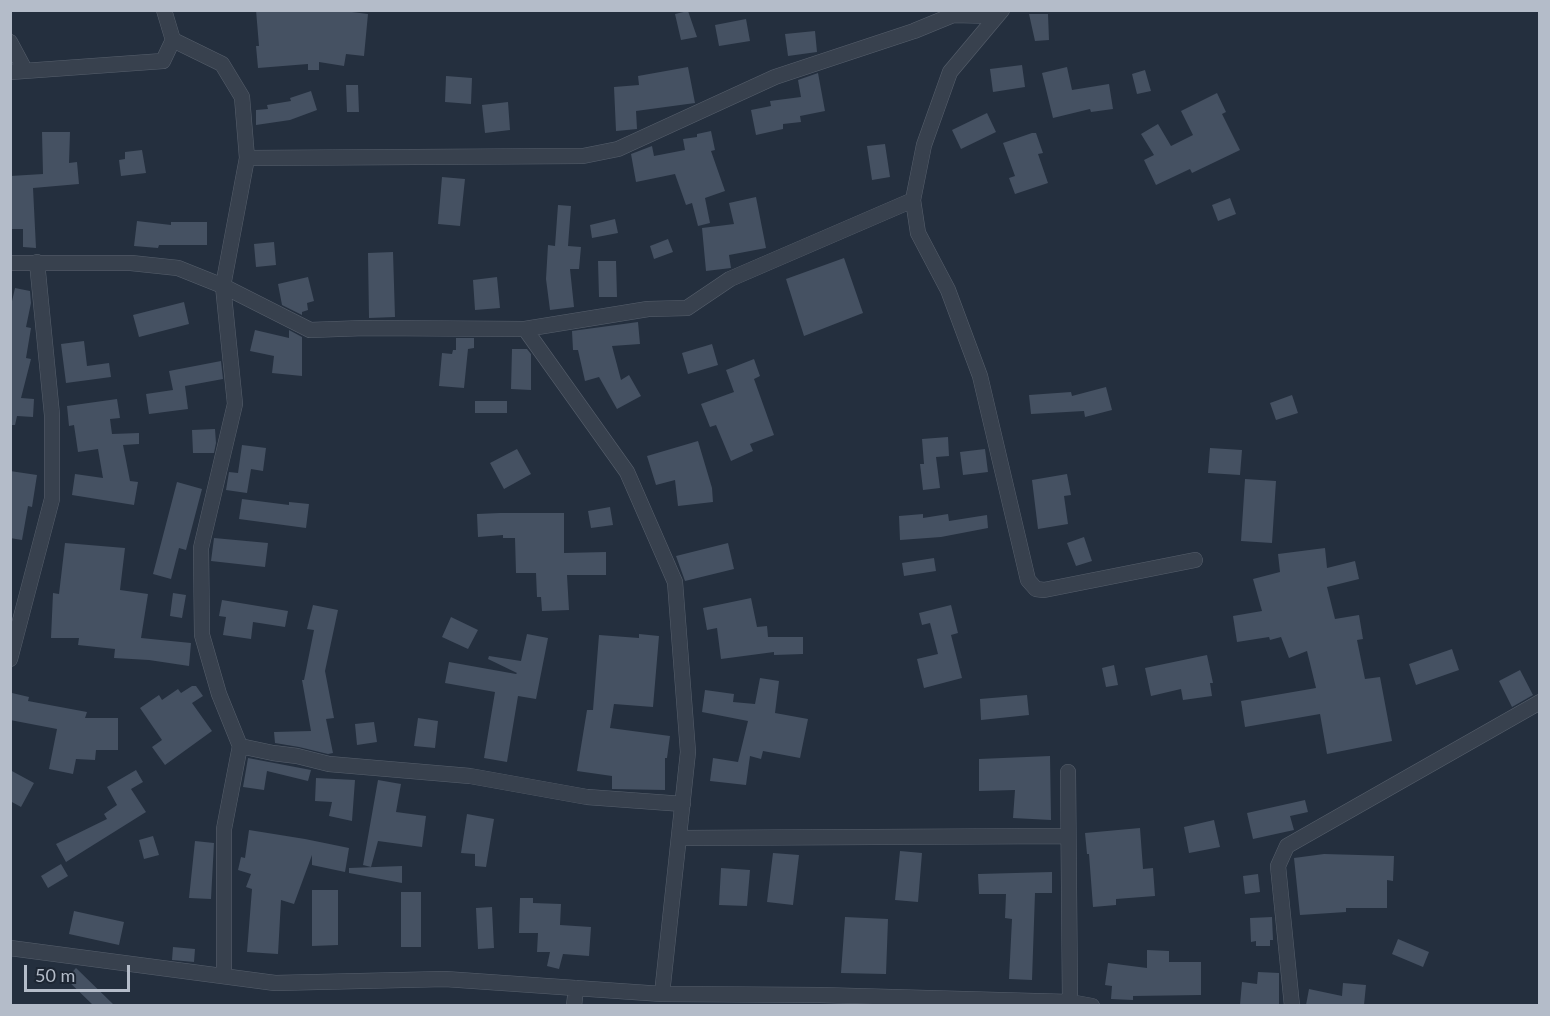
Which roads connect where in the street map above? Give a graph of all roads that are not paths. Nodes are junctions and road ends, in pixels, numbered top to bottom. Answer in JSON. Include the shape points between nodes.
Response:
{"nodes":[{"id":1,"x":164,"y":10,"type":"edge"},
{"id":2,"x":999,"y":14,"type":"edge"},
{"id":3,"x":173,"y":40,"type":"junction"},
{"id":4,"x":10,"y":42,"type":"edge"},
{"id":5,"x":18,"y":71,"type":"edge"},
{"id":6,"x":247,"y":158,"type":"junction"},
{"id":7,"x":913,"y":200,"type":"junction"},
{"id":8,"x":10,"y":262,"type":"edge"},
{"id":9,"x":37,"y":262,"type":"junction"},
{"id":10,"x":223,"y":286,"type":"junction"},
{"id":11,"x":525,"y":329,"type":"junction"},
{"id":12,"x":1195,"y":560,"type":"dead end"},
{"id":13,"x":10,"y":659,"type":"edge"},
{"id":14,"x":1539,"y":702,"type":"edge"},
{"id":15,"x":240,"y":746,"type":"junction"},
{"id":16,"x":1068,"y":772,"type":"dead end"},
{"id":17,"x":683,"y":804,"type":"junction"},
{"id":18,"x":1068,"y":836,"type":"junction"},
{"id":19,"x":679,"y":838,"type":"junction"},
{"id":20,"x":10,"y":948,"type":"edge"},
{"id":21,"x":224,"y":976,"type":"junction"},
{"id":22,"x":576,"y":988,"type":"junction"},
{"id":23,"x":662,"y":994,"type":"junction"},
{"id":24,"x":820,"y":1000,"type":"edge"},
{"id":25,"x":1070,"y":1002,"type":"junction"},
{"id":26,"x":574,"y":1005,"type":"edge"},
{"id":27,"x":1092,"y":1005,"type":"edge"},
{"id":28,"x":1292,"y":1005,"type":"edge"}],
"edges":[{"from":1,"to":3,"type":"street"},
{"from":2,"to":6,"type":"street","via":[[953,15],[775,77],[618,149],[583,156]]},
{"from":2,"to":7,"type":"street","via":[[950,72],[924,145]]},
{"from":3,"to":5,"type":"street","via":[[163,62]]},
{"from":3,"to":6,"type":"street","via":[[222,64],[242,97]]},
{"from":4,"to":5,"type":"street"},
{"from":6,"to":10,"type":"street"},
{"from":7,"to":11,"type":"street","via":[[730,279],[687,308],[648,309]]},
{"from":7,"to":12,"type":"street","via":[[918,233],[948,290],[980,376],[1028,580],[1036,589],[1044,590]]},
{"from":8,"to":9,"type":"street"},
{"from":9,"to":10,"type":"street","via":[[178,268]]},
{"from":9,"to":13,"type":"street","via":[[52,415],[52,499]]},
{"from":10,"to":11,"type":"street","via":[[310,330]]},
{"from":10,"to":15,"type":"street","via":[[236,404],[201,548],[202,635],[219,694]]},
{"from":11,"to":17,"type":"street","via":[[627,472],[675,582],[688,752]]},
{"from":14,"to":28,"type":"street","via":[[1287,846],[1278,866]]},
{"from":15,"to":17,"type":"street","via":[[329,764],[470,776],[588,796]]},
{"from":15,"to":21,"type":"street","via":[[225,829]]},
{"from":16,"to":18,"type":"street"},
{"from":17,"to":19,"type":"street"},
{"from":18,"to":19,"type":"street"},
{"from":18,"to":25,"type":"street"},
{"from":19,"to":23,"type":"street"},
{"from":20,"to":21,"type":"street"},
{"from":21,"to":22,"type":"street","via":[[275,982],[445,979]]},
{"from":22,"to":23,"type":"street"},
{"from":22,"to":26,"type":"street"},
{"from":23,"to":24,"type":"street"},
{"from":24,"to":25,"type":"street"},
{"from":25,"to":27,"type":"street"}]}
